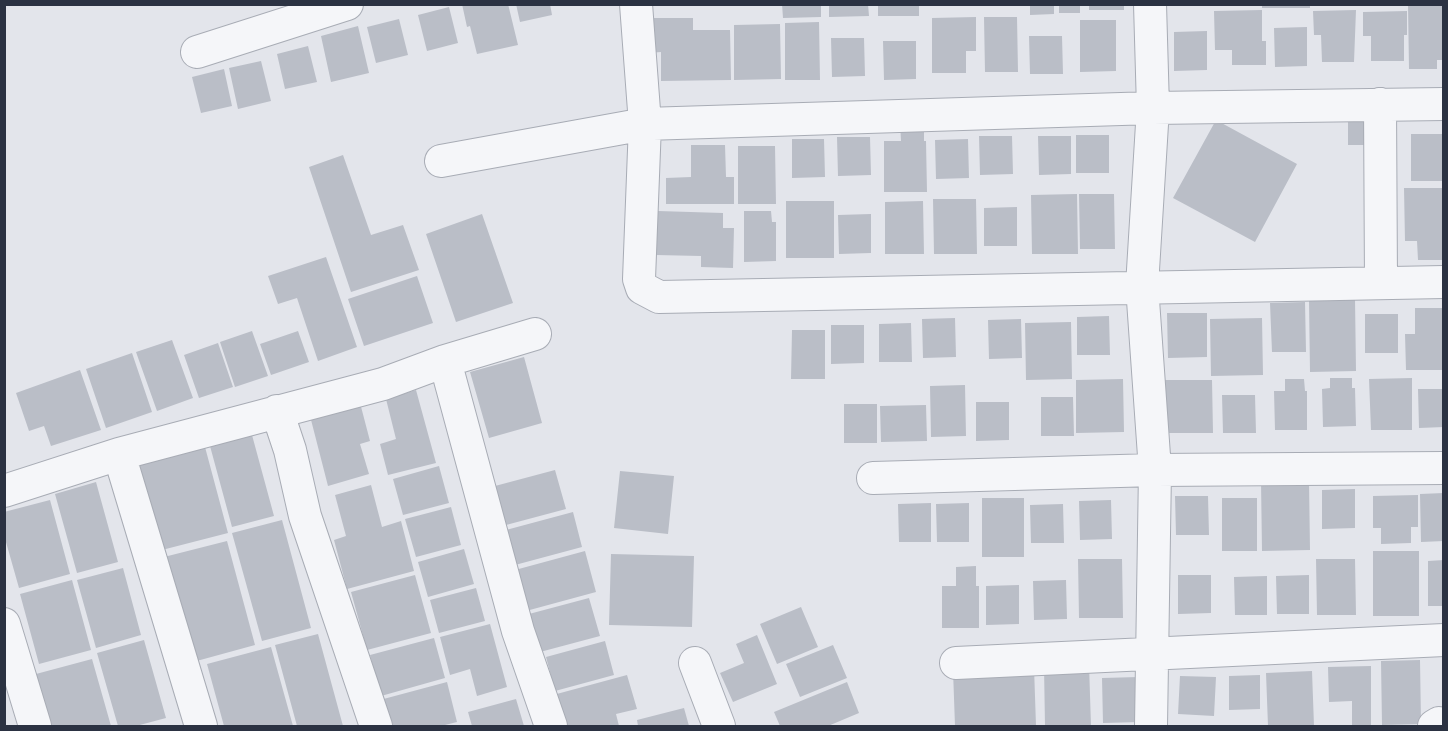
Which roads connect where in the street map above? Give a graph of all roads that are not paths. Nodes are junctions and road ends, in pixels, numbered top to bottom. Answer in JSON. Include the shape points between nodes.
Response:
{"nodes":[{"id":1,"x":346,"y":4,"type":"edge"},
{"id":2,"x":636,"y":4,"type":"edge"},
{"id":3,"x":1150,"y":4,"type":"edge"},
{"id":4,"x":197,"y":52,"type":"dead end"},
{"id":5,"x":1380,"y":104,"type":"junction"},
{"id":6,"x":1443,"y":104,"type":"edge"},
{"id":7,"x":1153,"y":108,"type":"junction"},
{"id":8,"x":645,"y":124,"type":"junction"},
{"id":9,"x":441,"y":161,"type":"dead end"},
{"id":10,"x":1443,"y":282,"type":"edge"},
{"id":11,"x":1381,"y":283,"type":"junction"},
{"id":12,"x":1142,"y":286,"type":"junction"},
{"id":13,"x":535,"y":334,"type":"dead end"},
{"id":14,"x":445,"y":361,"type":"junction"},
{"id":15,"x":277,"y":411,"type":"junction"},
{"id":16,"x":119,"y":454,"type":"junction"},
{"id":17,"x":1443,"y":468,"type":"edge"},
{"id":18,"x":1155,"y":470,"type":"junction"},
{"id":19,"x":873,"y":478,"type":"dead end"},
{"id":20,"x":4,"y":491,"type":"edge"},
{"id":21,"x":4,"y":624,"type":"edge"},
{"id":22,"x":1443,"y":640,"type":"edge"},
{"id":23,"x":1152,"y":653,"type":"junction"},
{"id":24,"x":695,"y":663,"type":"dead end"},
{"id":25,"x":956,"y":663,"type":"dead end"},
{"id":26,"x":35,"y":726,"type":"edge"},
{"id":27,"x":201,"y":726,"type":"edge"},
{"id":28,"x":376,"y":726,"type":"edge"},
{"id":29,"x":550,"y":726,"type":"edge"},
{"id":30,"x":719,"y":726,"type":"edge"},
{"id":31,"x":1151,"y":726,"type":"edge"}],
"edges":[{"from":1,"to":4,"type":"street"},
{"from":2,"to":8,"type":"street"},
{"from":3,"to":7,"type":"street"},
{"from":5,"to":6,"type":"street"},
{"from":5,"to":7,"type":"street"},
{"from":5,"to":11,"type":"street"},
{"from":7,"to":8,"type":"street"},
{"from":7,"to":12,"type":"street"},
{"from":8,"to":9,"type":"street"},
{"from":8,"to":12,"type":"street","via":[[639,279],[642,288],[659,297]]},
{"from":10,"to":11,"type":"street"},
{"from":11,"to":12,"type":"street"},
{"from":12,"to":18,"type":"street"},
{"from":13,"to":14,"type":"street"},
{"from":14,"to":15,"type":"street","via":[[383,384]]},
{"from":14,"to":29,"type":"street","via":[[518,631]]},
{"from":15,"to":16,"type":"street"},
{"from":15,"to":28,"type":"street","via":[[306,516]]},
{"from":16,"to":20,"type":"street"},
{"from":16,"to":27,"type":"street"},
{"from":17,"to":18,"type":"street"},
{"from":18,"to":19,"type":"street"},
{"from":18,"to":23,"type":"street"},
{"from":21,"to":26,"type":"street"},
{"from":22,"to":23,"type":"street"},
{"from":23,"to":25,"type":"street"},
{"from":23,"to":31,"type":"street"},
{"from":24,"to":30,"type":"street"}]}
